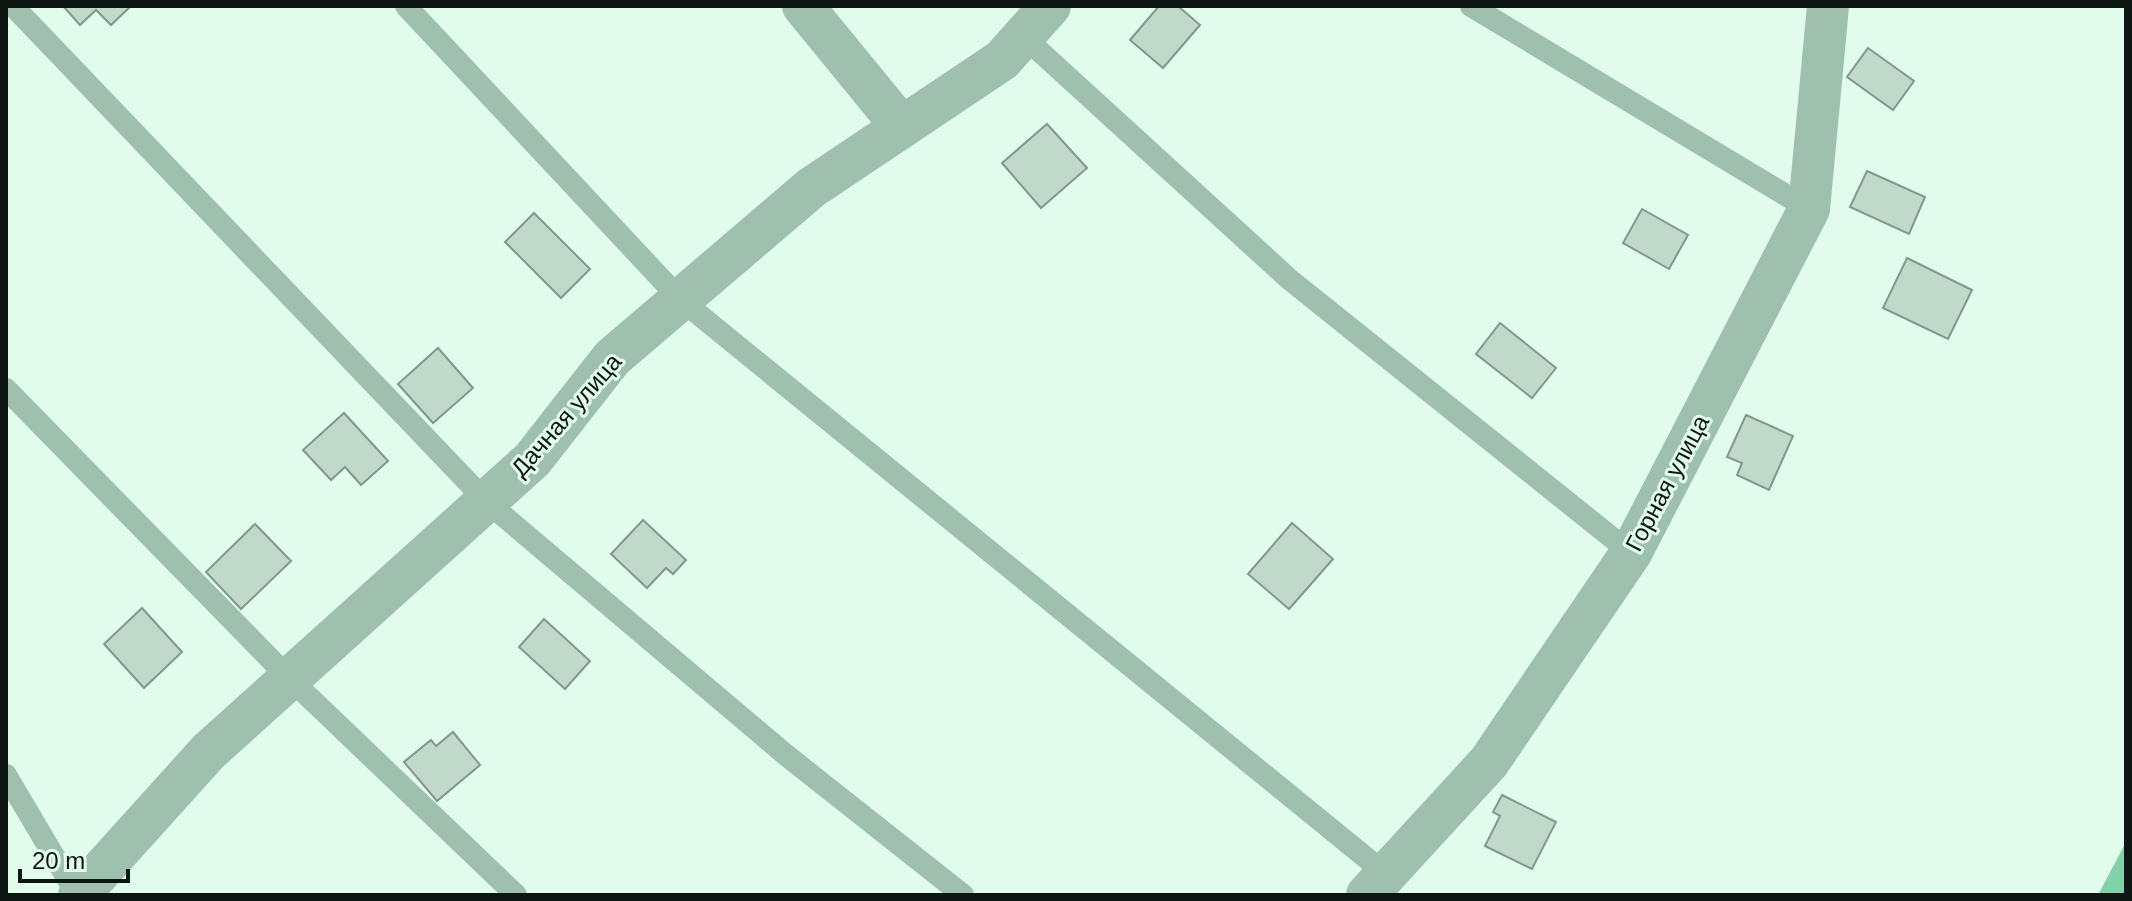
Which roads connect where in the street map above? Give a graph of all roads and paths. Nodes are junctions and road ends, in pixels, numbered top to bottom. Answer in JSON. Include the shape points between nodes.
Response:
{"nodes":[{"id":1,"x":13,"y":6,"type":"edge"},
{"id":2,"x":406,"y":6,"type":"edge"},
{"id":3,"x":803,"y":6,"type":"edge"},
{"id":4,"x":1471,"y":6,"type":"edge"},
{"id":5,"x":1828,"y":6,"type":"edge"},
{"id":6,"x":1037,"y":21,"type":"edge"},
{"id":7,"x":902,"y":127,"type":"junction"},
{"id":8,"x":1809,"y":209,"type":"junction"},
{"id":9,"x":681,"y":300,"type":"junction"},
{"id":10,"x":6,"y":389,"type":"edge"},
{"id":11,"x":487,"y":502,"type":"junction"},
{"id":12,"x":1631,"y":553,"type":"junction"},
{"id":13,"x":289,"y":678,"type":"junction"},
{"id":14,"x":6,"y":775,"type":"edge"},
{"id":15,"x":1376,"y":884,"type":"edge"},
{"id":16,"x":78,"y":895,"type":"edge"},
{"id":17,"x":516,"y":895,"type":"edge"},
{"id":18,"x":963,"y":895,"type":"edge"}],
"edges":[{"from":1,"to":11,"type":"lane"},
{"from":2,"to":9,"type":"lane"},
{"from":3,"to":7,"type":"street"},
{"from":4,"to":8,"type":"lane"},
{"from":5,"to":8,"type":"street","name":"Горная улица"},
{"from":6,"to":7,"type":"street","name":"Дачная улица","via":[[1002,60]]},
{"from":6,"to":12,"type":"lane","via":[[1289,279]]},
{"from":7,"to":9,"type":"street","name":"Дачная улица","via":[[811,188]]},
{"from":8,"to":12,"type":"street","name":"Горная улица"},
{"from":9,"to":11,"type":"street","name":"Дачная улица","via":[[612,358],[532,460]]},
{"from":9,"to":15,"type":"lane"},
{"from":10,"to":13,"type":"lane"},
{"from":11,"to":13,"type":"street","name":"Дачная улица"},
{"from":11,"to":18,"type":"lane","via":[[786,755]]},
{"from":12,"to":15,"type":"street","name":"Горная улица","via":[[1489,762]]},
{"from":13,"to":16,"type":"street","name":"Дачная улица","via":[[209,751]]},
{"from":13,"to":17,"type":"lane"},
{"from":14,"to":16,"type":"lane"}]}
